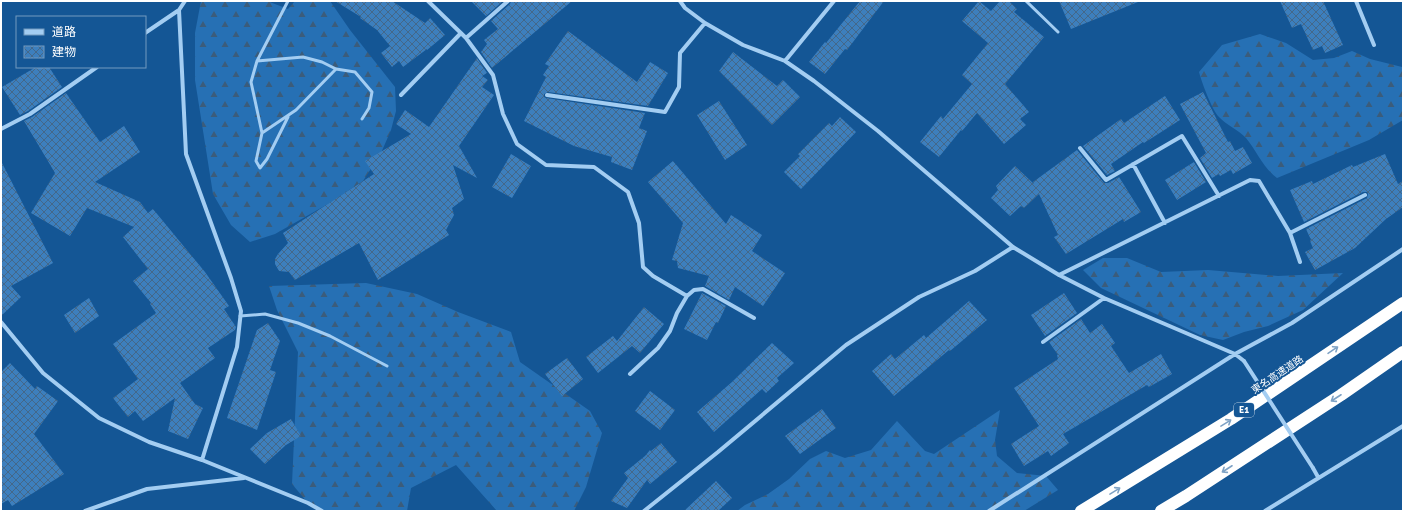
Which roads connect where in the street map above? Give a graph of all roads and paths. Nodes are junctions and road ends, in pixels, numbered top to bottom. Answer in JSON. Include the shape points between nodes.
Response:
{"nodes":[{"id":1,"x":185,"y":1,"type":"edge"},
{"id":2,"x":288,"y":1,"type":"edge"},
{"id":3,"x":428,"y":1,"type":"edge"},
{"id":4,"x":508,"y":1,"type":"edge"},
{"id":5,"x":680,"y":1,"type":"edge"},
{"id":6,"x":834,"y":1,"type":"edge"},
{"id":7,"x":1026,"y":1,"type":"edge"},
{"id":8,"x":1356,"y":1,"type":"edge"},
{"id":9,"x":179,"y":10,"type":"junction"},
{"id":10,"x":705,"y":24,"type":"junction"},
{"id":11,"x":1058,"y":32,"type":"dead end"},
{"id":12,"x":146,"y":33,"type":"edge"},
{"id":13,"x":460,"y":33,"type":"junction"},
{"id":14,"x":466,"y":38,"type":"junction"},
{"id":15,"x":1374,"y":45,"type":"dead end"},
{"id":16,"x":257,"y":61,"type":"junction"},
{"id":17,"x":785,"y":61,"type":"junction"},
{"id":18,"x":96,"y":68,"type":"edge"},
{"id":19,"x":336,"y":69,"type":"junction"},
{"id":20,"x":401,"y":95,"type":"dead end"},
{"id":21,"x":547,"y":95,"type":"dead end"},
{"id":22,"x":288,"y":115,"type":"junction"},
{"id":23,"x":362,"y":119,"type":"dead end"},
{"id":24,"x":1,"y":129,"type":"edge"},
{"id":25,"x":262,"y":133,"type":"junction"},
{"id":26,"x":1080,"y":148,"type":"dead end"},
{"id":27,"x":1133,"y":164,"type":"junction"},
{"id":28,"x":1219,"y":196,"type":"junction"},
{"id":29,"x":1365,"y":196,"type":"dead end"},
{"id":30,"x":1164,"y":223,"type":"junction"},
{"id":31,"x":1290,"y":233,"type":"junction"},
{"id":32,"x":1013,"y":247,"type":"junction"},
{"id":33,"x":1403,"y":249,"type":"edge"},
{"id":34,"x":1300,"y":262,"type":"dead end"},
{"id":35,"x":1059,"y":275,"type":"junction"},
{"id":36,"x":687,"y":296,"type":"junction"},
{"id":37,"x":1104,"y":298,"type":"junction"},
{"id":38,"x":1403,"y":303,"type":"edge"},
{"id":39,"x":240,"y":316,"type":"junction"},
{"id":40,"x":754,"y":318,"type":"dead end"},
{"id":41,"x":1,"y":322,"type":"edge"},
{"id":42,"x":1043,"y":342,"type":"dead end"},
{"id":43,"x":1403,"y":352,"type":"edge"},
{"id":44,"x":1235,"y":354,"type":"junction"},
{"id":45,"x":386,"y":366,"type":"dead end"},
{"id":46,"x":630,"y":374,"type":"dead end"},
{"id":47,"x":1403,"y":426,"type":"edge"},
{"id":48,"x":202,"y":460,"type":"junction"},
{"id":49,"x":1318,"y":477,"type":"junction"},
{"id":50,"x":244,"y":478,"type":"junction"},
{"id":51,"x":85,"y":511,"type":"edge"},
{"id":52,"x":322,"y":511,"type":"edge"},
{"id":53,"x":644,"y":511,"type":"edge"},
{"id":54,"x":989,"y":511,"type":"edge"},
{"id":55,"x":1082,"y":511,"type":"edge"},
{"id":56,"x":1161,"y":511,"type":"edge"},
{"id":57,"x":1265,"y":511,"type":"edge"}],
"edges":[{"from":1,"to":9,"type":"street"},
{"from":2,"to":16,"type":"lane"},
{"from":3,"to":13,"type":"street"},
{"from":4,"to":14,"type":"street"},
{"from":5,"to":10,"type":"street"},
{"from":6,"to":17,"type":"street"},
{"from":7,"to":11,"type":"lane"},
{"from":8,"to":15,"type":"street"},
{"from":9,"to":12,"type":"street"},
{"from":9,"to":39,"type":"street","via":[[186,154],[231,278],[241,311]]},
{"from":10,"to":17,"type":"street","via":[[742,45]]},
{"from":10,"to":21,"type":"street","via":[[680,53],[678,87],[665,112]]},
{"from":13,"to":14,"type":"street"},
{"from":13,"to":20,"type":"street"},
{"from":14,"to":36,"type":"street","via":[[494,75],[503,114],[517,144],[546,166],[594,167],[628,192],[639,223],[643,267],[653,276]]},
{"from":16,"to":19,"type":"lane","via":[[303,57]]},
{"from":16,"to":25,"type":"lane","via":[[251,82]]},
{"from":17,"to":32,"type":"street","via":[[878,131]]},
{"from":18,"to":24,"type":"street","via":[[30,114]]},
{"from":19,"to":22,"type":"lane"},
{"from":19,"to":23,"type":"lane","via":[[355,72],[372,92],[369,108]]},
{"from":22,"to":25,"type":"lane"},
{"from":22,"to":25,"type":"lane","via":[[260,168],[256,161]]},
{"from":26,"to":27,"type":"street","via":[[1106,180]]},
{"from":27,"to":28,"type":"street","via":[[1182,136]]},
{"from":27,"to":30,"type":"street"},
{"from":28,"to":30,"type":"street"},
{"from":28,"to":31,"type":"street","via":[[1250,180],[1259,181]]},
{"from":29,"to":31,"type":"street"},
{"from":30,"to":35,"type":"street"},
{"from":31,"to":34,"type":"street"},
{"from":32,"to":35,"type":"street"},
{"from":32,"to":53,"type":"street","via":[[975,272],[919,297],[846,345]]},
{"from":33,"to":44,"type":"street","via":[[1292,323]]},
{"from":35,"to":37,"type":"street"},
{"from":36,"to":40,"type":"street","via":[[694,290],[703,289]]},
{"from":36,"to":46,"type":"street","via":[[670,331],[658,348]]},
{"from":37,"to":42,"type":"street"},
{"from":37,"to":44,"type":"street"},
{"from":55,"to":38,"type":"highway","name":"東名高速道路","number":"E1","one_way":true,"via":[[1231,419]]},
{"from":39,"to":45,"type":"lane","via":[[265,314],[298,323],[330,336]]},
{"from":39,"to":48,"type":"street","via":[[237,347]]},
{"from":41,"to":48,"type":"street","via":[[43,373],[99,418],[150,442]]},
{"from":43,"to":56,"type":"highway","one_way":true},
{"from":44,"to":49,"type":"street","bridge":true,"via":[[1244,361]]},
{"from":44,"to":54,"type":"street"},
{"from":47,"to":49,"type":"street"},
{"from":48,"to":50,"type":"street"},
{"from":49,"to":57,"type":"street"},
{"from":50,"to":51,"type":"street","via":[[147,489]]},
{"from":50,"to":52,"type":"street"}]}
